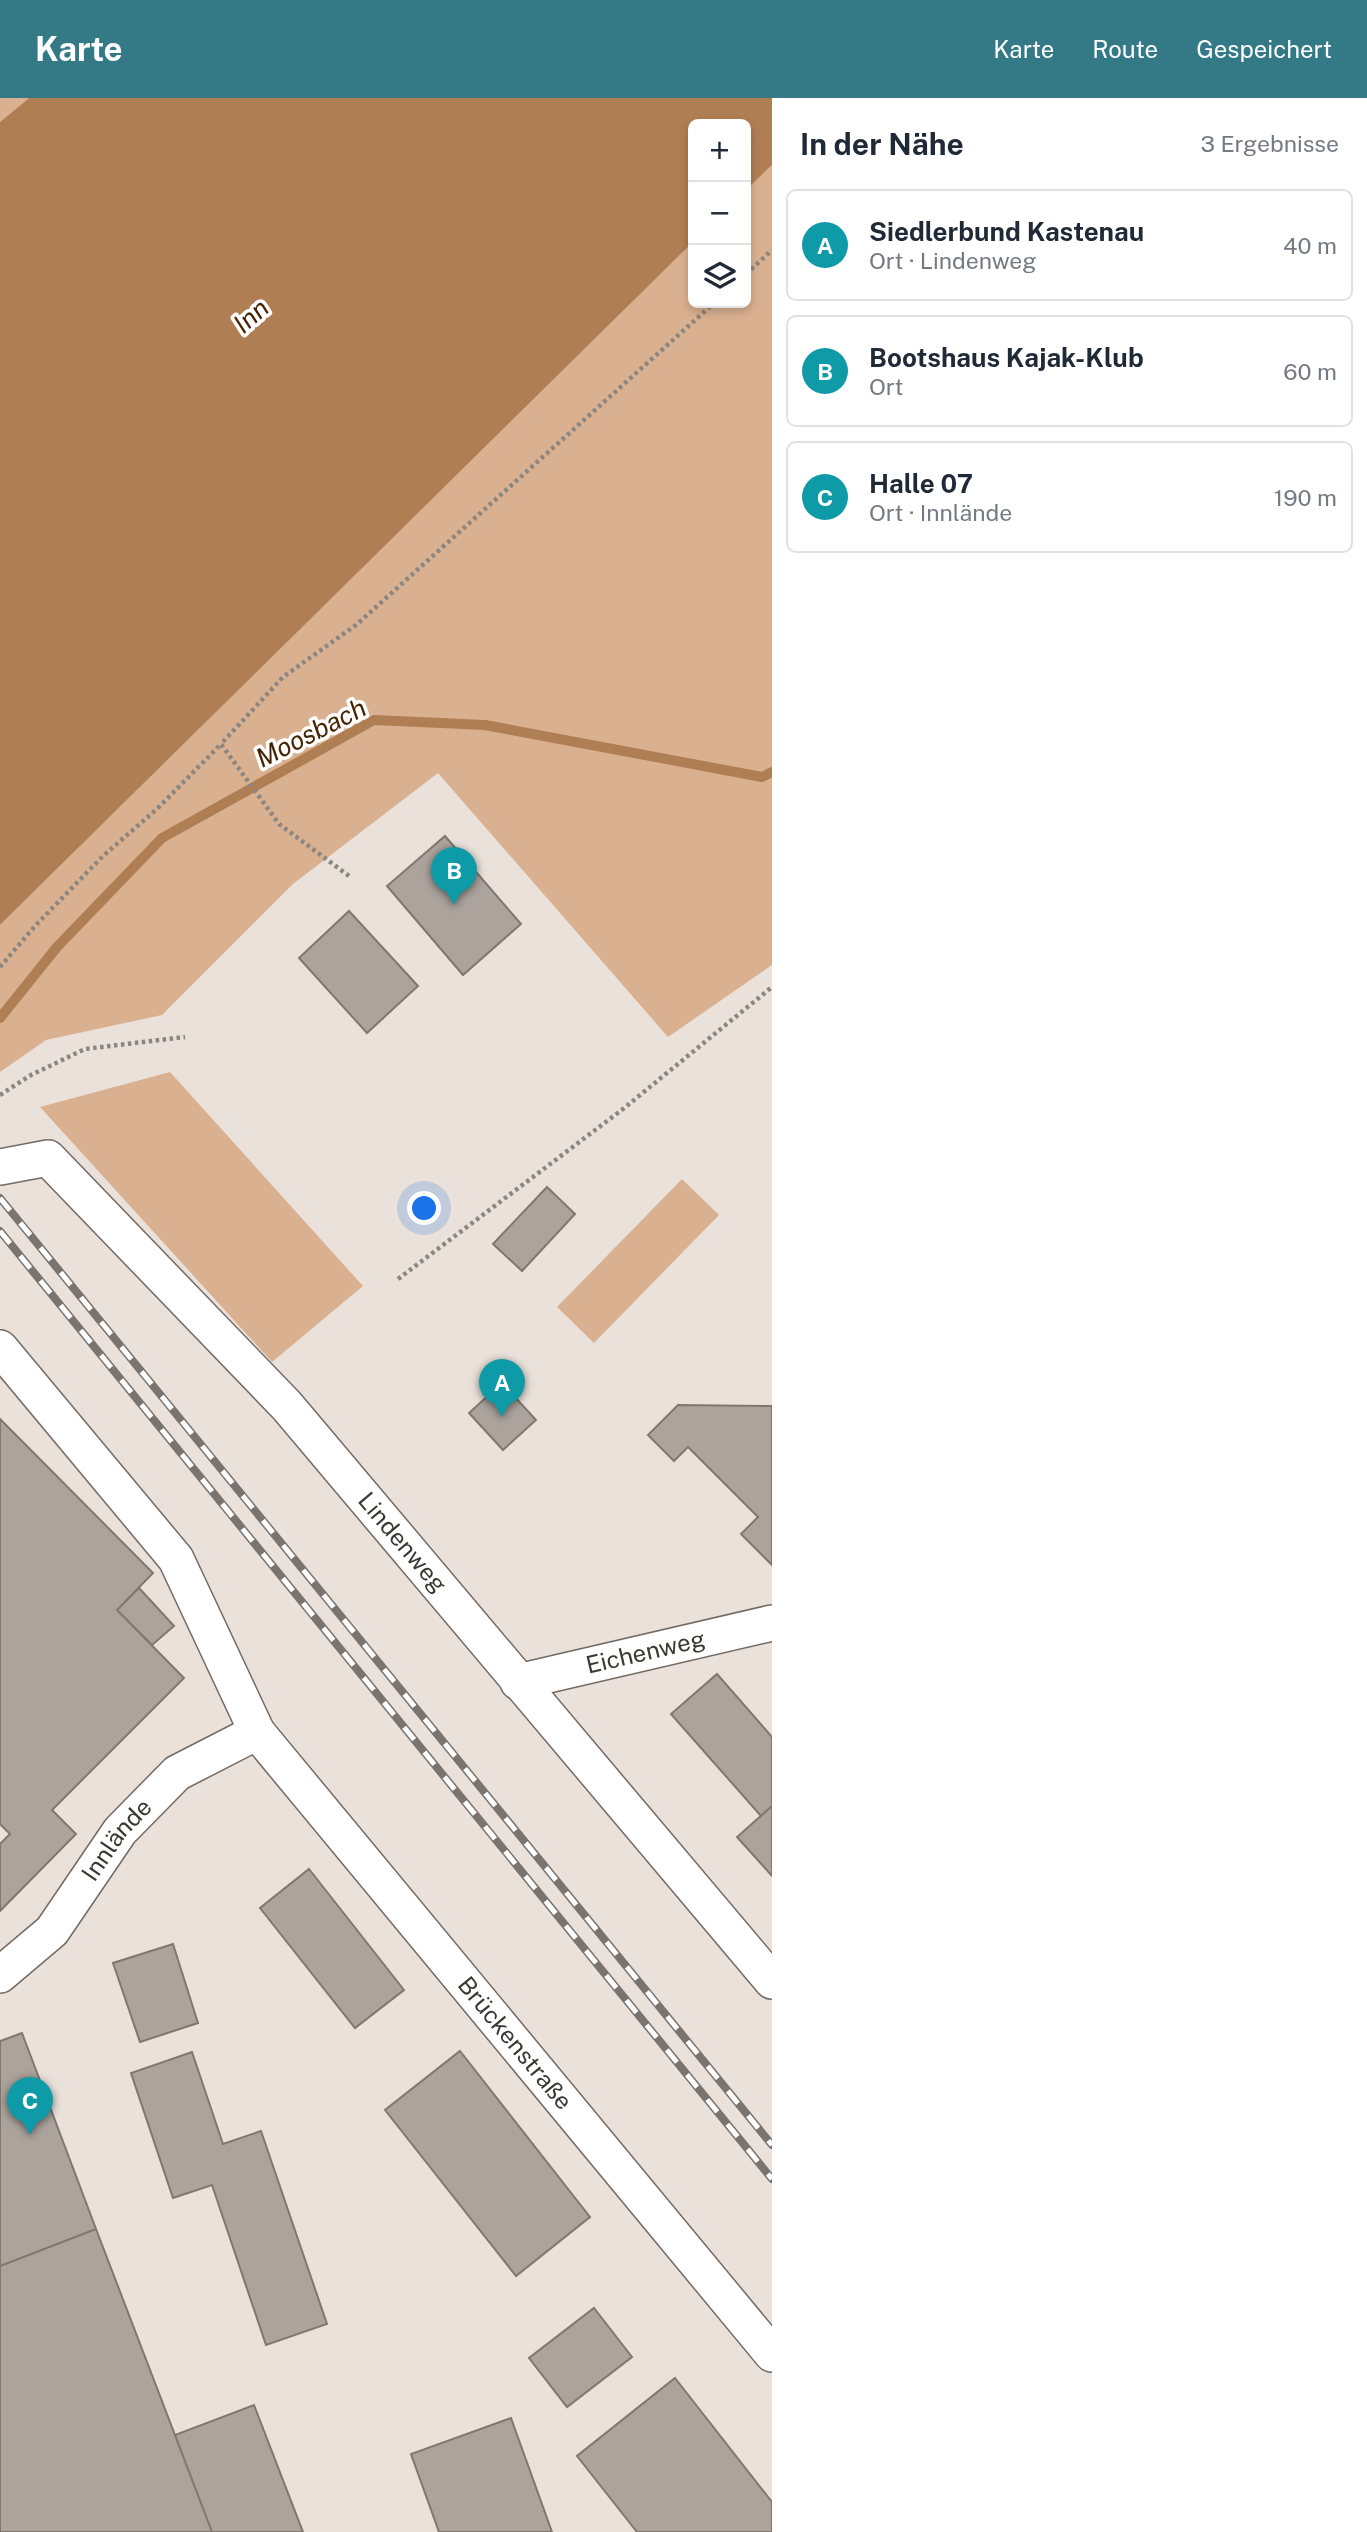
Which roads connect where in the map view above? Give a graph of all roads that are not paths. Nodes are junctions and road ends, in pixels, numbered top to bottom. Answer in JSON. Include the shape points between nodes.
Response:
{"nodes":[{"id":1,"x":0,"y":1167,"type":"edge"},
{"id":2,"x":0,"y":1348,"type":"edge"},
{"id":3,"x":772,"y":1623,"type":"edge"},
{"id":4,"x":518,"y":1682,"type":"junction"},
{"id":5,"x":257,"y":1732,"type":"junction"},
{"id":6,"x":0,"y":1975,"type":"edge"},
{"id":7,"x":772,"y":1981,"type":"edge"},
{"id":8,"x":772,"y":2354,"type":"edge"}],
"edges":[{"from":1,"to":4,"type":"street","name":"Lindenweg","via":[[48,1158],[287,1406]]},
{"from":2,"to":5,"type":"street","via":[[176,1559]]},
{"from":3,"to":4,"type":"street","name":"Eichenweg"},
{"from":4,"to":7,"type":"street","name":"Lindenweg"},
{"from":5,"to":6,"type":"street","name":"Innlände","via":[[177,1773],[120,1831],[52,1931]]},
{"from":5,"to":8,"type":"street","name":"Brückenstraße"}]}
